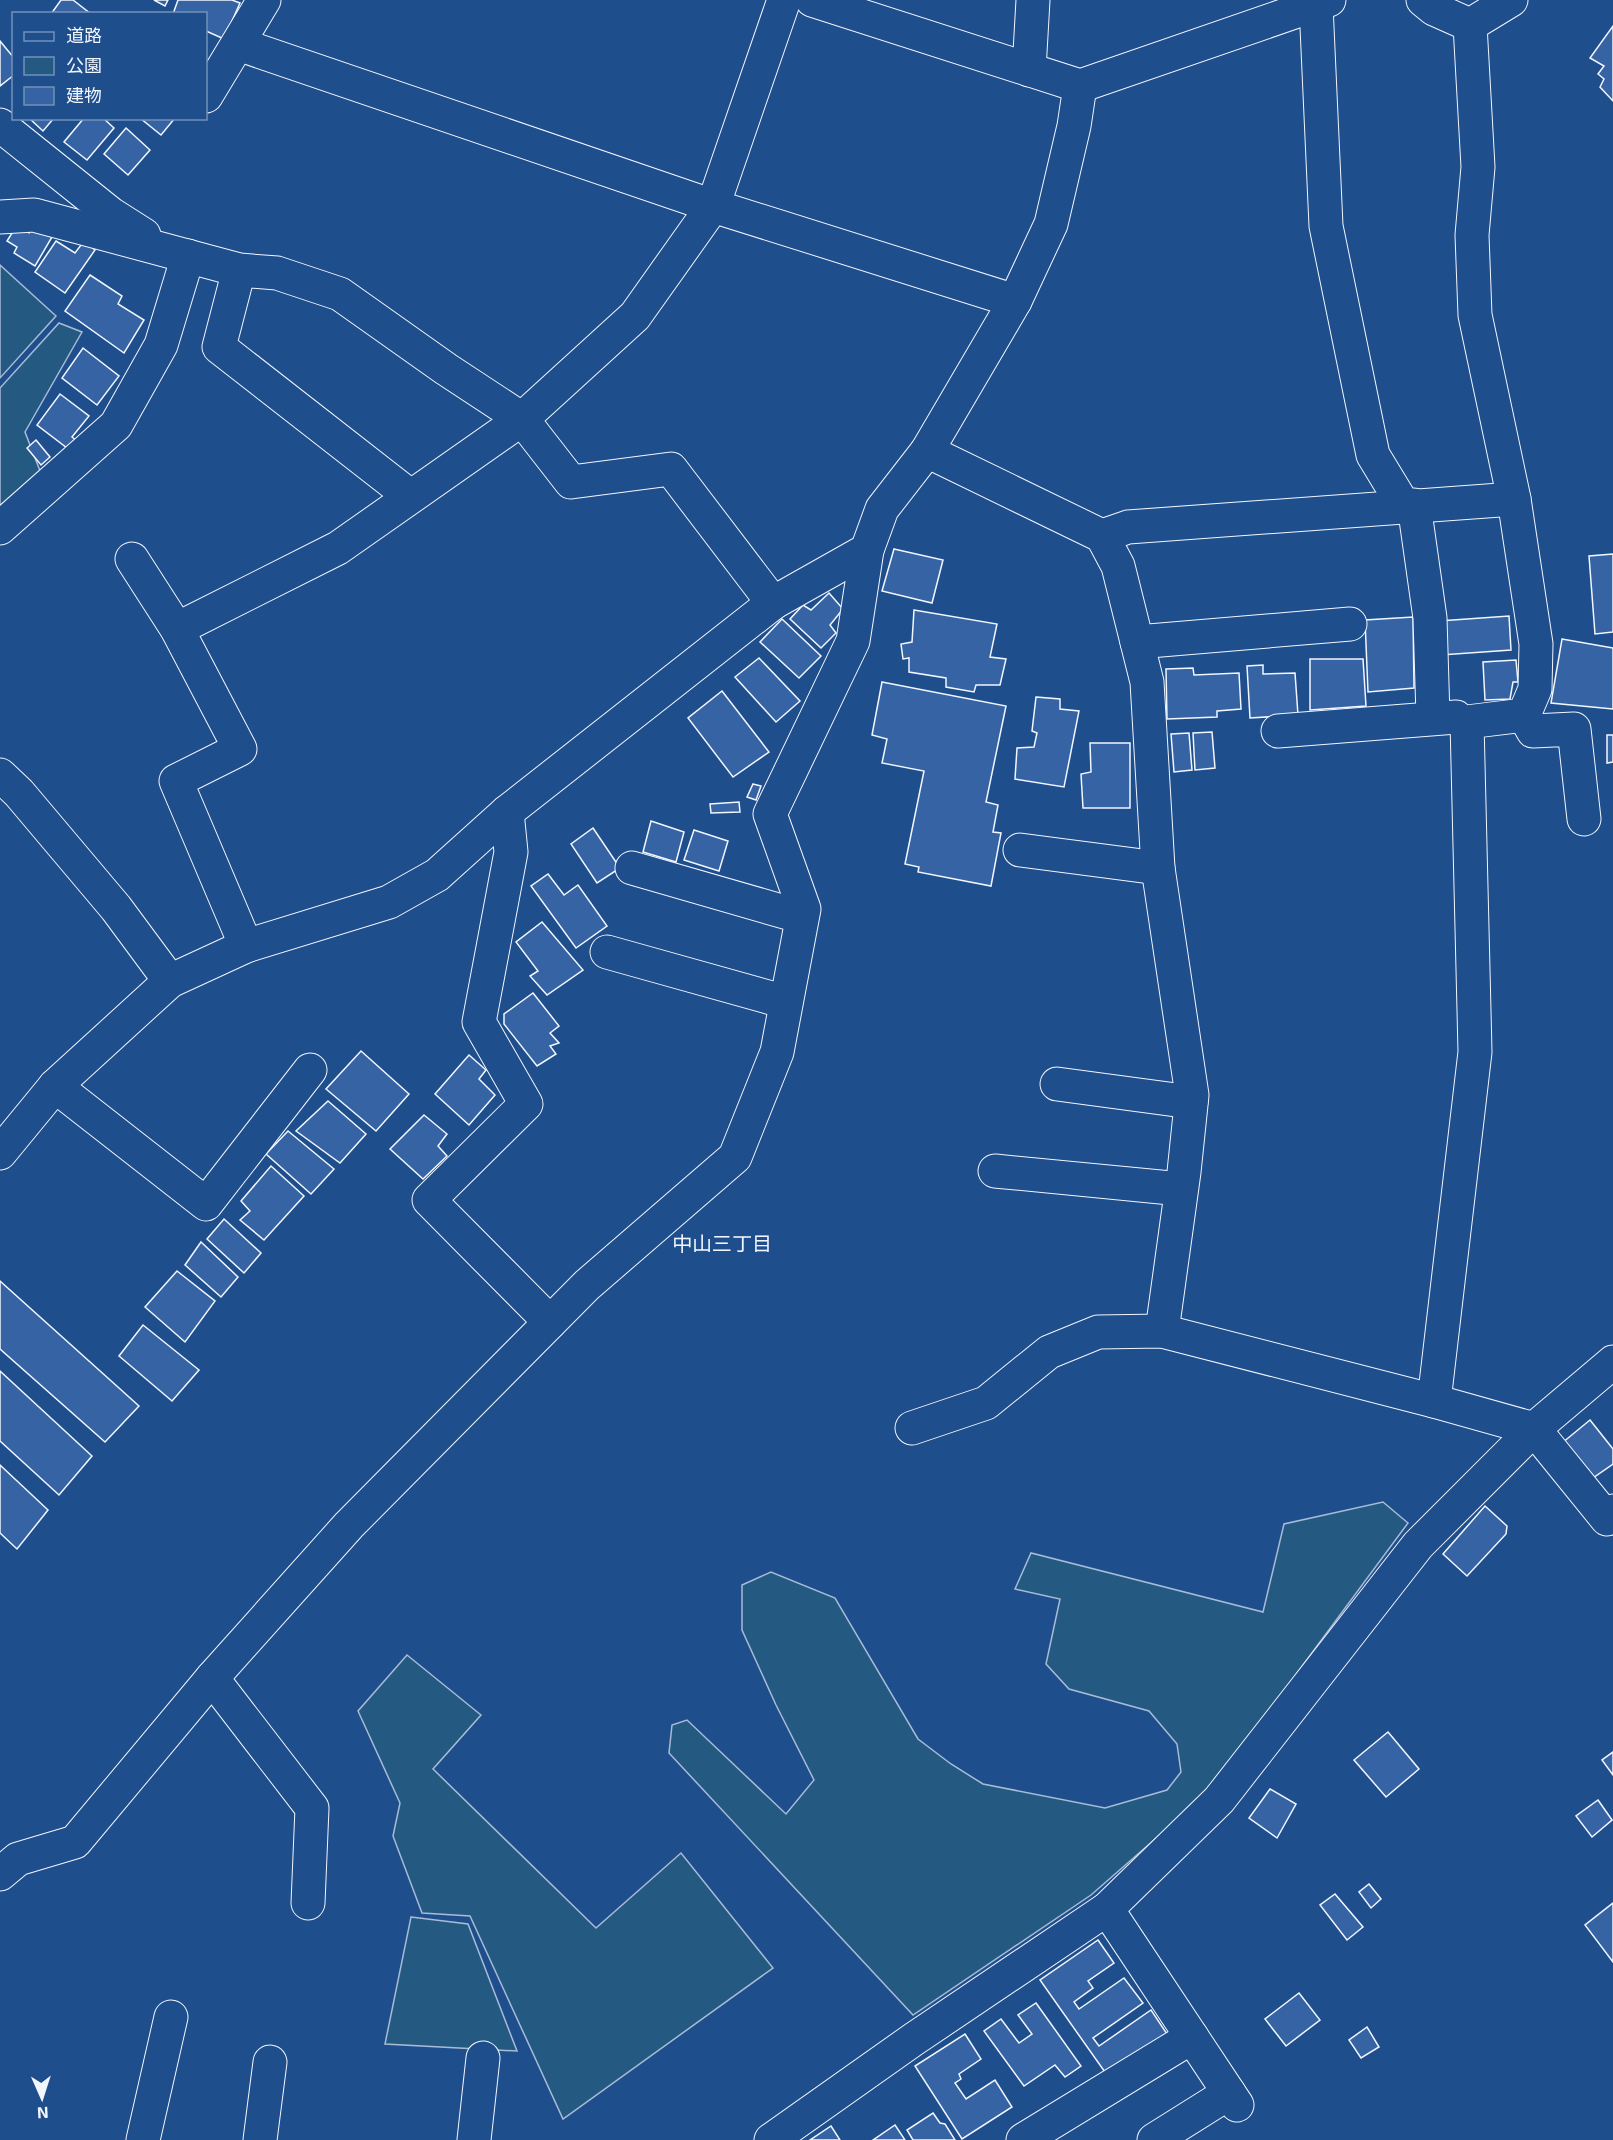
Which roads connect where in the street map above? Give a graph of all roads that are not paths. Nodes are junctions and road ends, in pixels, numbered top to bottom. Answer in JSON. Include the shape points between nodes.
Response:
{"nodes":[{"id":1,"x":264,"y":0,"type":"edge"},
{"id":2,"x":784,"y":0,"type":"edge"},
{"id":3,"x":812,"y":0,"type":"edge"},
{"id":4,"x":1033,"y":0,"type":"edge"},
{"id":5,"x":1423,"y":0,"type":"edge"},
{"id":6,"x":1511,"y":0,"type":"edge"},
{"id":7,"x":1323,"y":2,"type":"edge"},
{"id":8,"x":1470,"y":25,"type":"junction"},
{"id":9,"x":238,"y":44,"type":"junction"},
{"id":10,"x":1029,"y":70,"type":"junction"},
{"id":11,"x":1080,"y":86,"type":"junction"},
{"id":12,"x":207,"y":94,"type":"edge"},
{"id":13,"x":0,"y":125,"type":"edge"},
{"id":14,"x":712,"y":206,"type":"junction"},
{"id":15,"x":0,"y":217,"type":"edge"},
{"id":16,"x":178,"y":254,"type":"junction"},
{"id":17,"x":239,"y":270,"type":"junction"},
{"id":18,"x":1015,"y":301,"type":"junction"},
{"id":19,"x":522,"y":419,"type":"junction"},
{"id":20,"x":927,"y":451,"type":"junction"},
{"id":21,"x":410,"y":496,"type":"junction"},
{"id":22,"x":1514,"y":499,"type":"junction"},
{"id":23,"x":1409,"y":506,"type":"junction"},
{"id":24,"x":0,"y":528,"type":"edge"},
{"id":25,"x":1102,"y":536,"type":"junction"},
{"id":26,"x":867,"y":550,"type":"junction"},
{"id":27,"x":132,"y":559,"type":"dead end"},
{"id":28,"x":773,"y":603,"type":"junction"},
{"id":29,"x":1350,"y":624,"type":"dead end"},
{"id":30,"x":177,"y":629,"type":"junction"},
{"id":31,"x":1137,"y":642,"type":"junction"},
{"id":32,"x":1524,"y":715,"type":"junction"},
{"id":33,"x":1433,"y":717,"type":"junction"},
{"id":34,"x":1467,"y":722,"type":"junction"},
{"id":35,"x":1278,"y":731,"type":"dead end"},
{"id":36,"x":0,"y":775,"type":"edge"},
{"id":37,"x":507,"y":813,"type":"junction"},
{"id":38,"x":1584,"y":819,"type":"dead end"},
{"id":39,"x":1020,"y":850,"type":"dead end"},
{"id":40,"x":632,"y":868,"type":"dead end"},
{"id":41,"x":1158,"y":868,"type":"junction"},
{"id":42,"x":802,"y":917,"type":"junction"},
{"id":43,"x":246,"y":946,"type":"junction"},
{"id":44,"x":607,"y":952,"type":"dead end"},
{"id":45,"x":170,"y":981,"type":"junction"},
{"id":46,"x":786,"y":1002,"type":"junction"},
{"id":47,"x":310,"y":1070,"type":"dead end"},
{"id":48,"x":1057,"y":1084,"type":"dead end"},
{"id":49,"x":55,"y":1086,"type":"junction"},
{"id":50,"x":1191,"y":1102,"type":"junction"},
{"id":51,"x":0,"y":1153,"type":"edge"},
{"id":52,"x":995,"y":1171,"type":"dead end"},
{"id":53,"x":1181,"y":1189,"type":"junction"},
{"id":54,"x":550,"y":1322,"type":"junction"},
{"id":55,"x":1162,"y":1331,"type":"junction"},
{"id":56,"x":1613,"y":1362,"type":"edge"},
{"id":57,"x":1434,"y":1401,"type":"junction"},
{"id":58,"x":912,"y":1428,"type":"dead end"},
{"id":59,"x":1534,"y":1429,"type":"junction"},
{"id":60,"x":1613,"y":1512,"type":"edge"},
{"id":61,"x":212,"y":1678,"type":"junction"},
{"id":62,"x":0,"y":1874,"type":"edge"},
{"id":63,"x":308,"y":1903,"type":"dead end"},
{"id":64,"x":1107,"y":1909,"type":"junction"},
{"id":65,"x":171,"y":2017,"type":"dead end"},
{"id":66,"x":1192,"y":2037,"type":"junction"},
{"id":67,"x":483,"y":2058,"type":"dead end"},
{"id":68,"x":270,"y":2062,"type":"dead end"},
{"id":69,"x":1026,"y":2139,"type":"edge"},
{"id":70,"x":143,"y":2140,"type":"edge"},
{"id":71,"x":260,"y":2140,"type":"edge"},
{"id":72,"x":474,"y":2140,"type":"edge"},
{"id":73,"x":771,"y":2140,"type":"edge"},
{"id":74,"x":1154,"y":2140,"type":"edge"}],
"edges":[{"from":1,"to":9,"type":"street"},
{"from":2,"to":14,"type":"street"},
{"from":3,"to":10,"type":"street"},
{"from":4,"to":10,"type":"street"},
{"from":5,"to":8,"type":"street"},
{"from":6,"to":8,"type":"street"},
{"from":7,"to":11,"type":"street"},
{"from":7,"to":23,"type":"street","via":[[1326,226],[1373,455]]},
{"from":8,"to":22,"type":"street","via":[[1478,167],[1472,235],[1475,315]]},
{"from":9,"to":12,"type":"street"},
{"from":9,"to":14,"type":"street"},
{"from":10,"to":11,"type":"street"},
{"from":11,"to":18,"type":"street","via":[[1052,224]]},
{"from":13,"to":16,"type":"street","via":[[111,214]]},
{"from":14,"to":18,"type":"street"},
{"from":14,"to":19,"type":"street","via":[[635,316]]},
{"from":15,"to":16,"type":"street","via":[[34,215]]},
{"from":16,"to":17,"type":"street"},
{"from":16,"to":24,"type":"street","via":[[161,345],[116,425]]},
{"from":17,"to":19,"type":"street","via":[[277,273],[340,294]]},
{"from":17,"to":21,"type":"street","via":[[219,347]]},
{"from":18,"to":20,"type":"street"},
{"from":19,"to":21,"type":"street"},
{"from":19,"to":28,"type":"street","via":[[571,482],[671,469]]},
{"from":20,"to":25,"type":"street"},
{"from":20,"to":26,"type":"street","via":[[882,509]]},
{"from":21,"to":30,"type":"street","via":[[338,548]]},
{"from":22,"to":23,"type":"street"},
{"from":22,"to":32,"type":"street","via":[[1536,644],[1535,689]]},
{"from":23,"to":25,"type":"street","via":[[1128,527]]},
{"from":23,"to":33,"type":"street","via":[[1430,618]]},
{"from":25,"to":31,"type":"street","via":[[1118,566]]},
{"from":26,"to":28,"type":"street"},
{"from":26,"to":42,"type":"street","via":[[853,641],[770,814],[804,909]]},
{"from":27,"to":30,"type":"street"},
{"from":28,"to":37,"type":"street"},
{"from":29,"to":31,"type":"street"},
{"from":30,"to":43,"type":"street","via":[[240,749],[176,781]]},
{"from":31,"to":41,"type":"street","via":[[1147,682]]},
{"from":32,"to":34,"type":"street"},
{"from":32,"to":38,"type":"street","via":[[1533,731],[1574,729]]},
{"from":33,"to":34,"type":"street","via":[[1455,716]]},
{"from":33,"to":35,"type":"street"},
{"from":34,"to":57,"type":"street","via":[[1475,1052]]},
{"from":36,"to":45,"type":"street","via":[[116,908]]},
{"from":37,"to":43,"type":"street","via":[[437,875],[389,902]]},
{"from":37,"to":54,"type":"street","via":[[511,852],[479,1022],[526,1104],[429,1200]]},
{"from":39,"to":41,"type":"street"},
{"from":40,"to":42,"type":"street"},
{"from":41,"to":50,"type":"street"},
{"from":42,"to":46,"type":"street"},
{"from":43,"to":45,"type":"street"},
{"from":44,"to":46,"type":"street"},
{"from":45,"to":49,"type":"street"},
{"from":46,"to":54,"type":"street","via":[[777,1052],[735,1157]]},
{"from":47,"to":49,"type":"street","via":[[206,1204]]},
{"from":48,"to":50,"type":"street"},
{"from":49,"to":51,"type":"street"},
{"from":50,"to":53,"type":"street"},
{"from":52,"to":53,"type":"street"},
{"from":53,"to":55,"type":"street"},
{"from":54,"to":61,"type":"street","via":[[349,1525]]},
{"from":55,"to":57,"type":"street"},
{"from":55,"to":58,"type":"street","via":[[1098,1332],[1049,1352],[986,1403]]},
{"from":56,"to":59,"type":"street"},
{"from":57,"to":59,"type":"street"},
{"from":59,"to":60,"type":"street","via":[[1607,1519]]},
{"from":59,"to":64,"type":"street","via":[[1418,1545],[1219,1800]]},
{"from":61,"to":62,"type":"street","via":[[75,1842],[18,1859]]},
{"from":61,"to":63,"type":"street","via":[[312,1808]]},
{"from":64,"to":66,"type":"street"},
{"from":64,"to":73,"type":"street"},
{"from":65,"to":70,"type":"street"},
{"from":66,"to":69,"type":"street"},
{"from":66,"to":74,"type":"street","via":[[1233,2099]]},
{"from":67,"to":72,"type":"street"},
{"from":68,"to":71,"type":"street"}]}
